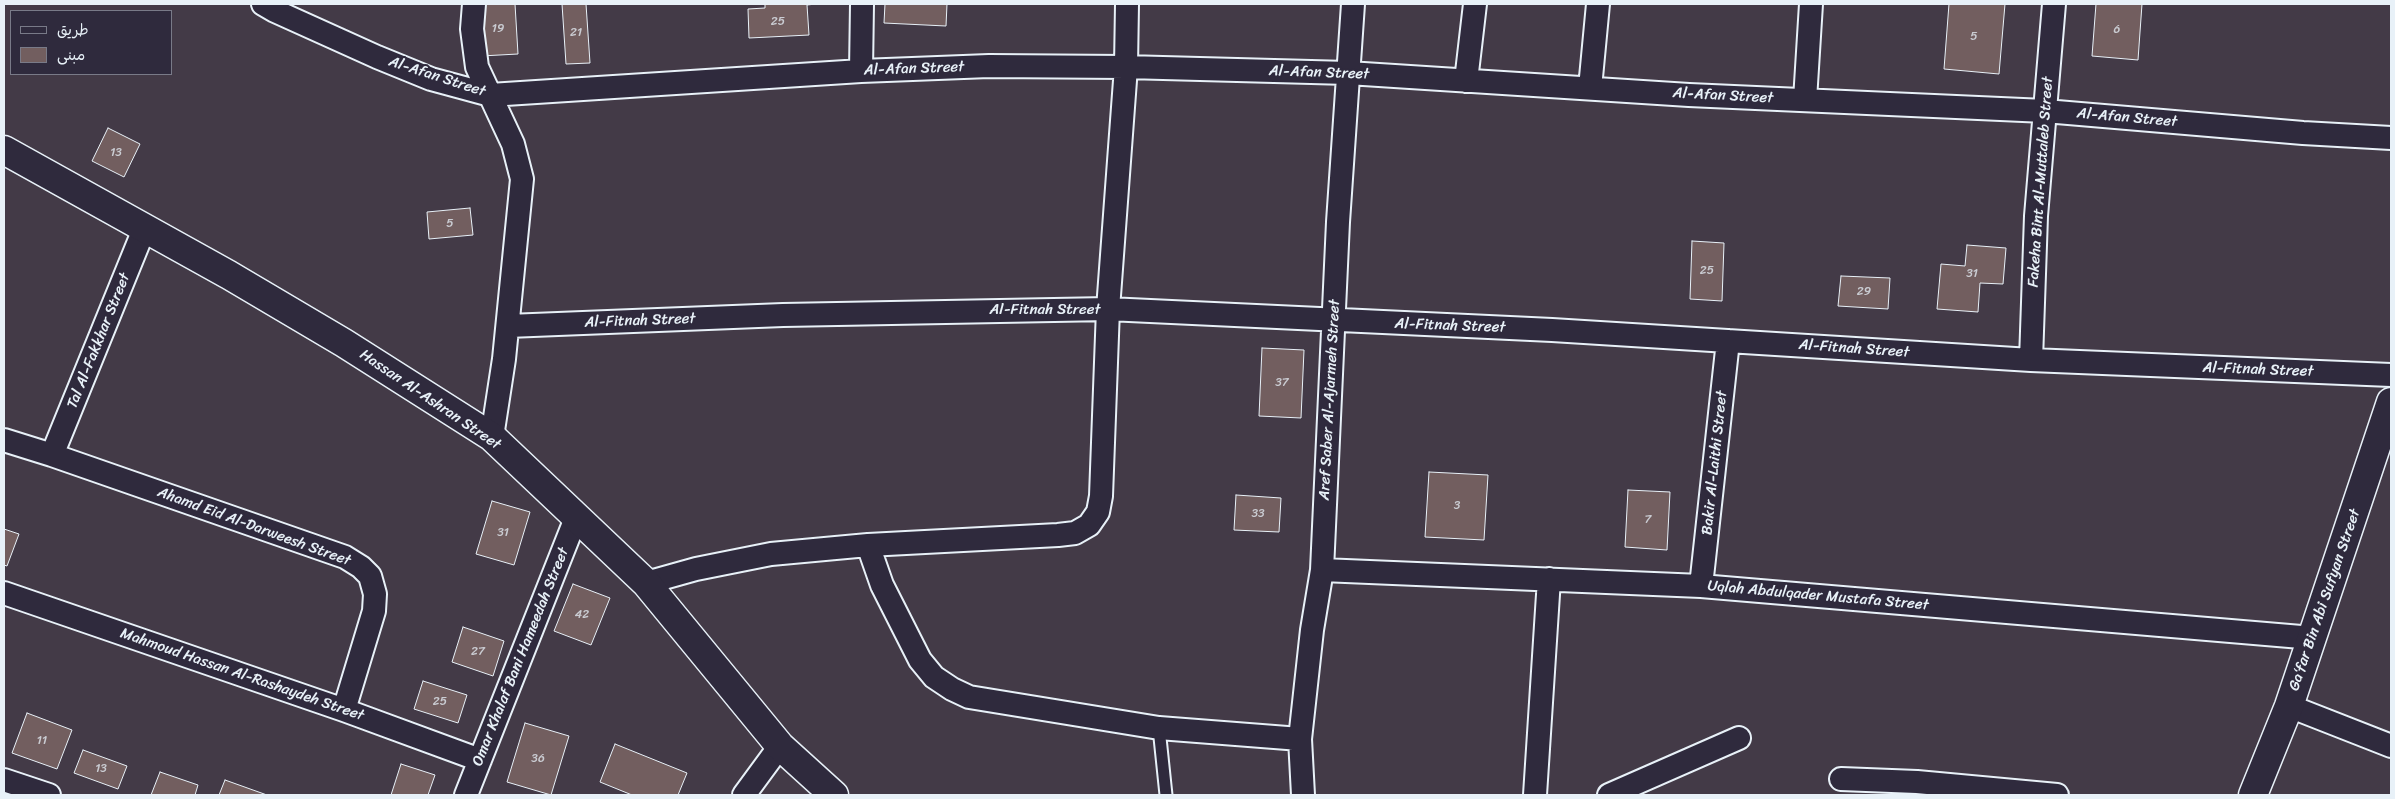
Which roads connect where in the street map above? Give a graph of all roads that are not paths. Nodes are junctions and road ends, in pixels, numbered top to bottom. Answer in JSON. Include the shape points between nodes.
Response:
{"nodes":[{"id":1,"x":263,"y":4,"type":"edge"},
{"id":2,"x":474,"y":4,"type":"edge"},
{"id":3,"x":862,"y":4,"type":"edge"},
{"id":4,"x":1127,"y":4,"type":"edge"},
{"id":5,"x":1354,"y":4,"type":"edge"},
{"id":6,"x":1475,"y":4,"type":"edge"},
{"id":7,"x":1598,"y":4,"type":"edge"},
{"id":8,"x":1811,"y":4,"type":"edge"},
{"id":9,"x":2054,"y":4,"type":"edge"},
{"id":10,"x":1126,"y":66,"type":"junction"},
{"id":11,"x":861,"y":71,"type":"junction"},
{"id":12,"x":1348,"y":73,"type":"junction"},
{"id":13,"x":1466,"y":81,"type":"junction"},
{"id":14,"x":1590,"y":88,"type":"junction"},
{"id":15,"x":490,"y":95,"type":"junction"},
{"id":16,"x":1804,"y":100,"type":"junction"},
{"id":17,"x":2045,"y":111,"type":"junction"},
{"id":18,"x":2391,"y":138,"type":"edge"},
{"id":19,"x":4,"y":150,"type":"edge"},
{"id":20,"x":145,"y":227,"type":"junction"},
{"id":21,"x":1108,"y":309,"type":"junction"},
{"id":22,"x":1334,"y":321,"type":"junction"},
{"id":23,"x":508,"y":326,"type":"junction"},
{"id":24,"x":1728,"y":341,"type":"junction"},
{"id":25,"x":2031,"y":360,"type":"junction"},
{"id":26,"x":2391,"y":376,"type":"edge"},
{"id":27,"x":2391,"y":402,"type":"edge"},
{"id":28,"x":492,"y":437,"type":"junction"},
{"id":29,"x":4,"y":440,"type":"edge"},
{"id":30,"x":52,"y":455,"type":"junction"},
{"id":31,"x":576,"y":518,"type":"junction"},
{"id":32,"x":868,"y":545,"type":"junction"},
{"id":33,"x":1322,"y":570,"type":"junction"},
{"id":34,"x":1549,"y":579,"type":"junction"},
{"id":35,"x":646,"y":584,"type":"junction"},
{"id":36,"x":1701,"y":586,"type":"junction"},
{"id":37,"x":4,"y":593,"type":"edge"},
{"id":38,"x":2313,"y":638,"type":"junction"},
{"id":39,"x":2289,"y":706,"type":"junction"},
{"id":40,"x":344,"y":710,"type":"junction"},
{"id":41,"x":1159,"y":728,"type":"junction"},
{"id":42,"x":1739,"y":738,"type":"dead end"},
{"id":43,"x":1300,"y":739,"type":"junction"},
{"id":44,"x":780,"y":746,"type":"junction"},
{"id":45,"x":2391,"y":746,"type":"edge"},
{"id":46,"x":480,"y":760,"type":"junction"},
{"id":47,"x":1841,"y":779,"type":"dead end"},
{"id":48,"x":4,"y":780,"type":"edge"},
{"id":49,"x":48,"y":795,"type":"edge"},
{"id":50,"x":466,"y":795,"type":"edge"},
{"id":51,"x":744,"y":795,"type":"edge"},
{"id":52,"x":834,"y":795,"type":"edge"},
{"id":53,"x":1166,"y":795,"type":"edge"},
{"id":54,"x":1303,"y":795,"type":"edge"},
{"id":55,"x":1536,"y":795,"type":"edge"},
{"id":56,"x":1609,"y":795,"type":"edge"},
{"id":57,"x":2057,"y":795,"type":"edge"},
{"id":58,"x":2253,"y":795,"type":"edge"}],
"edges":[{"from":1,"to":15,"type":"street","name":"Al-Afan Street","via":[[377,58],[431,79]]},
{"from":2,"to":15,"type":"street","via":[[473,50]]},
{"from":3,"to":11,"type":"street"},
{"from":4,"to":10,"type":"street"},
{"from":5,"to":12,"type":"street","name":"Aref Saber Al-Ajarmeh Street"},
{"from":6,"to":13,"type":"street"},
{"from":7,"to":14,"type":"street"},
{"from":8,"to":16,"type":"street"},
{"from":9,"to":17,"type":"street","name":"Fakeha Bint Al-Muttaleb Street"},
{"from":10,"to":11,"type":"street","name":"Al-Afan Street","via":[[989,66]]},
{"from":10,"to":12,"type":"street","name":"Al-Afan Street"},
{"from":10,"to":21,"type":"street"},
{"from":11,"to":15,"type":"street","name":"Al-Afan Street"},
{"from":12,"to":13,"type":"street","name":"Al-Afan Street"},
{"from":12,"to":22,"type":"street","name":"Aref Saber Al-Ajarmeh Street"},
{"from":13,"to":14,"type":"street","name":"Al-Afan Street"},
{"from":14,"to":16,"type":"street","name":"Al-Afan Street"},
{"from":15,"to":23,"type":"street","via":[[513,144],[522,179]]},
{"from":16,"to":17,"type":"street","name":"Al-Afan Street"},
{"from":17,"to":18,"type":"street","name":"Al-Afan Street"},
{"from":17,"to":25,"type":"street","name":"Fakeha Bint Al-Muttaleb Street","via":[[2036,216]]},
{"from":19,"to":20,"type":"street","name":"Hassan Al-Ashran Street"},
{"from":20,"to":28,"type":"street","name":"Hassan Al-Ashran Street","via":[[344,343]]},
{"from":20,"to":30,"type":"street","name":"Tal Al-Fakkhar Street"},
{"from":21,"to":22,"type":"street","name":"Al-Fitnah Street"},
{"from":21,"to":23,"type":"street","name":"Al-Fitnah Street","via":[[784,315]]},
{"from":21,"to":32,"type":"street","via":[[1101,496],[1098,512],[1089,525],[1075,533],[1058,535]]},
{"from":22,"to":24,"type":"street","name":"Al-Fitnah Street"},
{"from":22,"to":33,"type":"street","name":"Aref Saber Al-Ajarmeh Street"},
{"from":23,"to":28,"type":"street"},
{"from":24,"to":25,"type":"street","name":"Al-Fitnah Street"},
{"from":24,"to":36,"type":"street","name":"Bakir Al-Laithi Street"},
{"from":25,"to":26,"type":"street","name":"Al-Fitnah Street"},
{"from":27,"to":38,"type":"street","name":"Ga‘far Bin Abi Sufyan Street"},
{"from":28,"to":31,"type":"street","name":"Hassan Al-Ashran Street"},
{"from":29,"to":30,"type":"street","name":"Ahamd Eid Al-Darweesh Street"},
{"from":30,"to":40,"type":"street","name":"Ahamd Eid Al-Darweesh Street","via":[[345,557],[361,566],[370,576],[375,594],[374,610]]},
{"from":31,"to":35,"type":"street","name":"Hassan Al-Ashran Street"},
{"from":31,"to":46,"type":"street","name":"Omar Khalaf Bani Hameedah Street"},
{"from":32,"to":35,"type":"street","via":[[734,560]]},
{"from":32,"to":41,"type":"street","via":[[882,585],[920,660],[934,677],[952,689],[992,702]]},
{"from":33,"to":34,"type":"street","name":"Uqlah Abdulqader Mustafa Street"},
{"from":33,"to":43,"type":"street","name":"Aref Saber Al-Ajarmeh Street"},
{"from":34,"to":36,"type":"street","name":"Uqlah Abdulqader Mustafa Street"},
{"from":34,"to":55,"type":"street"},
{"from":35,"to":44,"type":"street","name":"Hassan Al-Ashran Street"},
{"from":36,"to":38,"type":"street","name":"Uqlah Abdulqader Mustafa Street"},
{"from":37,"to":40,"type":"street","name":"Mahmoud Hassan Al-Rashaydeh Street"},
{"from":38,"to":39,"type":"street","name":"Ga‘far Bin Abi Sufyan Street"},
{"from":39,"to":45,"type":"street"},
{"from":39,"to":58,"type":"street","name":"Ga‘far Bin Abi Sufyan Street"},
{"from":40,"to":46,"type":"street","name":"Mahmoud Hassan Al-Rashaydeh Street"},
{"from":41,"to":43,"type":"street"},
{"from":41,"to":53,"type":"lane"},
{"from":42,"to":56,"type":"street"},
{"from":43,"to":54,"type":"street","name":"Aref Saber Al-Ajarmeh Street"},
{"from":44,"to":51,"type":"street"},
{"from":44,"to":52,"type":"street","name":"Hassan Al-Ashran Street"},
{"from":46,"to":50,"type":"street","name":"Omar Khalaf Bani Hameedah Street"},
{"from":47,"to":57,"type":"street","via":[[1917,782]]},
{"from":48,"to":49,"type":"street"}]}
